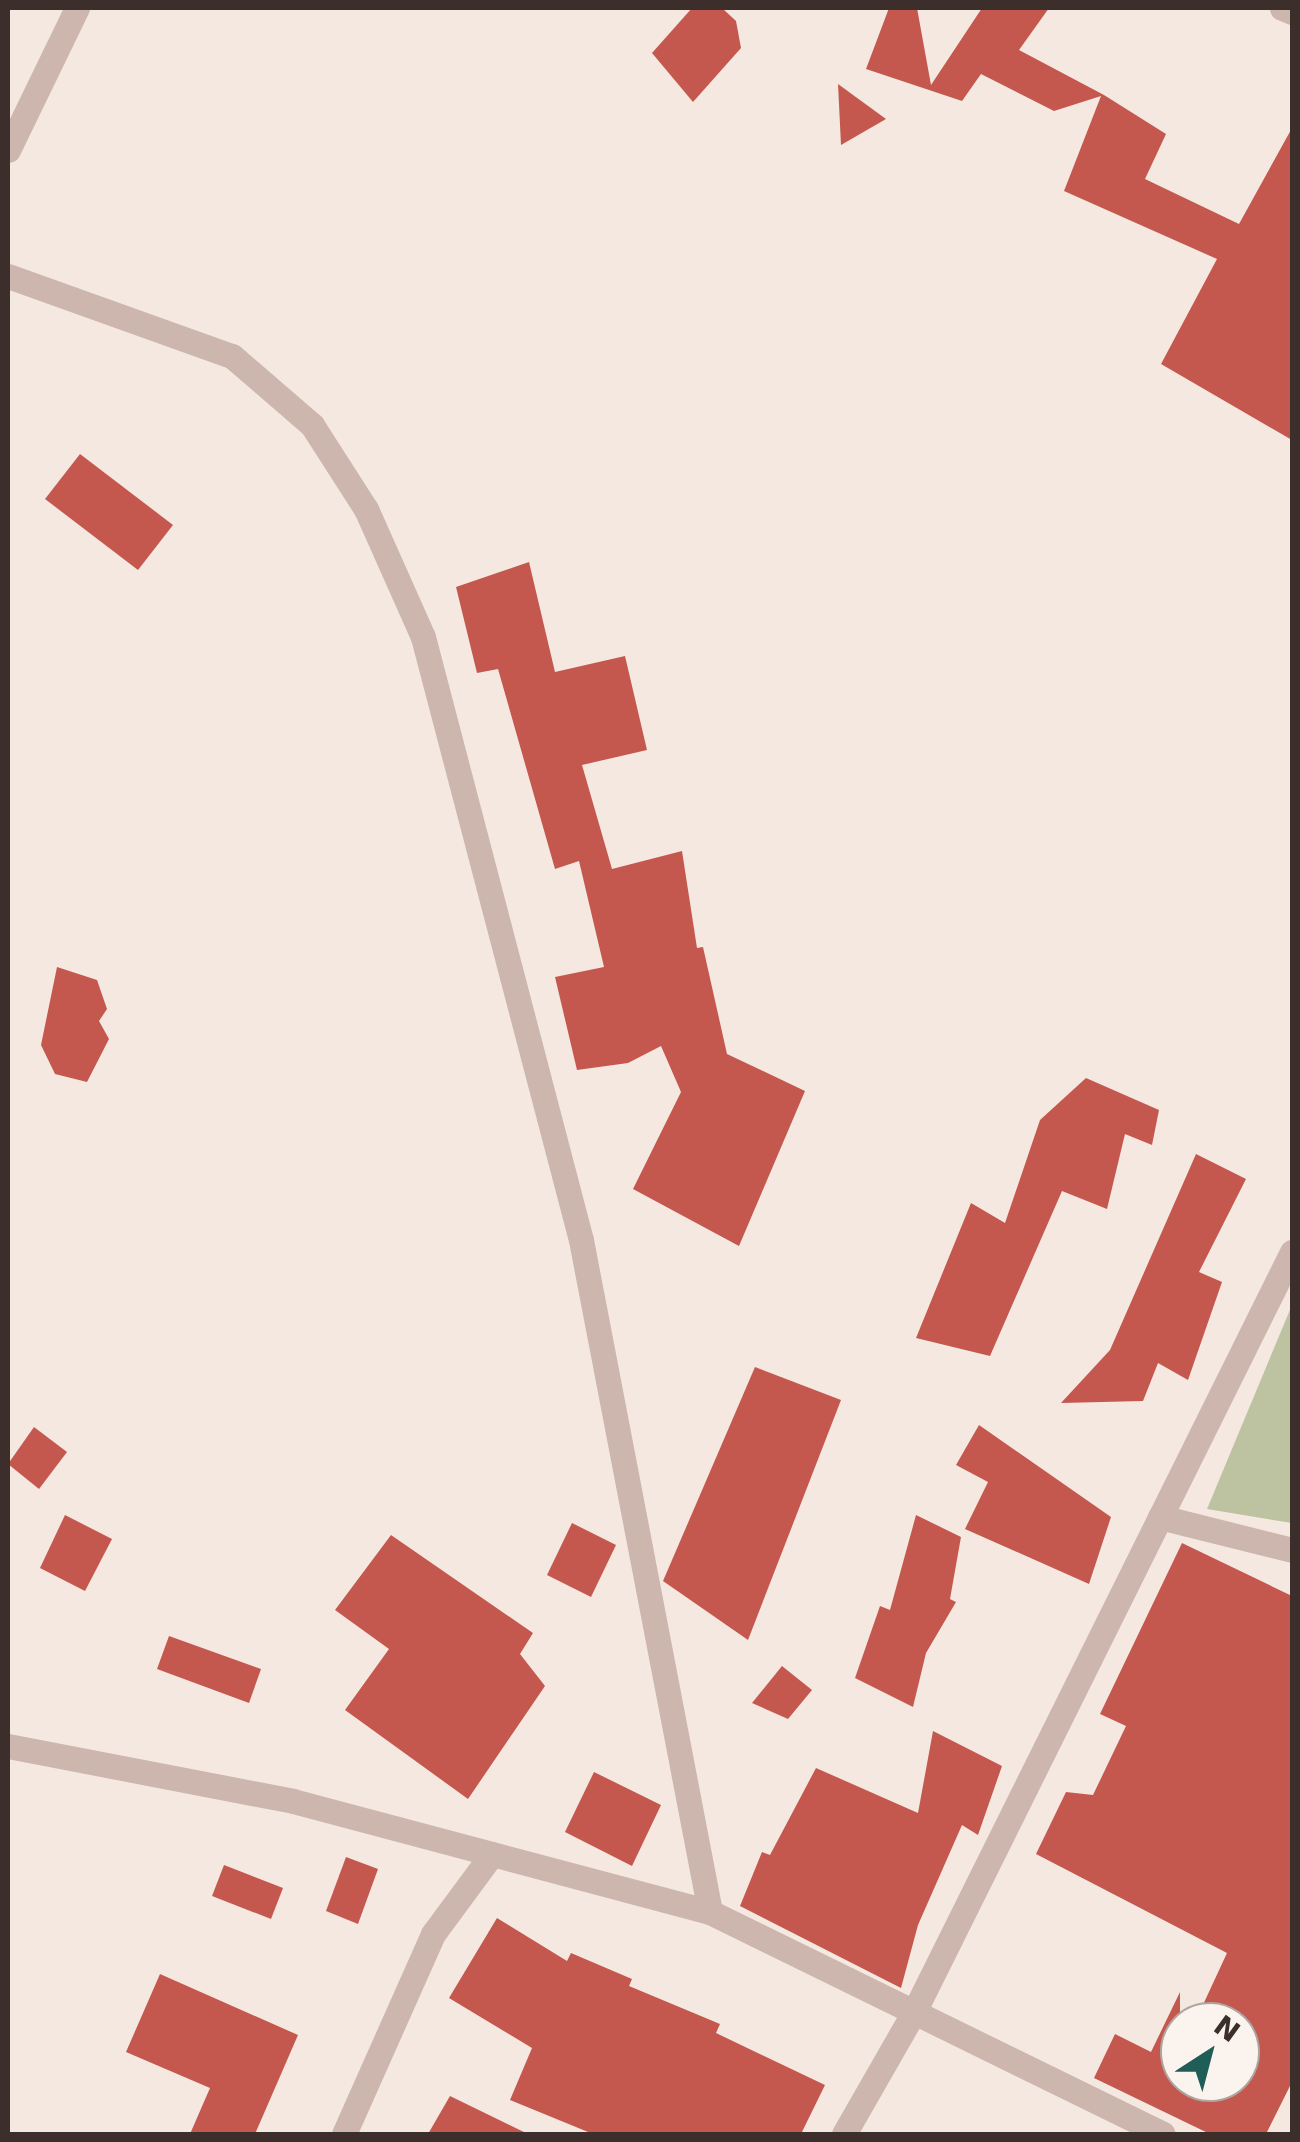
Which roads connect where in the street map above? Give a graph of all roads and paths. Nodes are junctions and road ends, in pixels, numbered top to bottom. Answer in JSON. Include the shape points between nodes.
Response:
{"nodes":[{"id":1,"x":76,"y":8,"type":"edge"},
{"id":2,"x":1282,"y":8,"type":"edge"},
{"id":3,"x":1292,"y":12,"type":"edge"},
{"id":4,"x":8,"y":150,"type":"edge"},
{"id":5,"x":8,"y":276,"type":"edge"},
{"id":6,"x":1292,"y":1252,"type":"edge"},
{"id":7,"x":1160,"y":1516,"type":"junction"},
{"id":8,"x":1292,"y":1550,"type":"edge"},
{"id":9,"x":8,"y":1746,"type":"edge"},
{"id":10,"x":492,"y":1854,"type":"junction"},
{"id":11,"x":710,"y":1912,"type":"junction"},
{"id":12,"x":914,"y":2012,"type":"junction"},
{"id":13,"x":344,"y":2134,"type":"edge"},
{"id":14,"x":844,"y":2134,"type":"edge"},
{"id":15,"x":1163,"y":2134,"type":"edge"}],
"edges":[{"from":1,"to":4,"type":"street"},
{"from":2,"to":3,"type":"street"},
{"from":5,"to":11,"type":"street","via":[[232,356],[299,414],[366,509],[423,638],[582,1240]]},
{"from":6,"to":7,"type":"street"},
{"from":7,"to":8,"type":"street"},
{"from":7,"to":12,"type":"street"},
{"from":9,"to":10,"type":"street","via":[[293,1800]]},
{"from":10,"to":11,"type":"street"},
{"from":10,"to":13,"type":"street","via":[[433,1934]]},
{"from":11,"to":12,"type":"street"},
{"from":12,"to":14,"type":"street"},
{"from":12,"to":15,"type":"street"}]}
